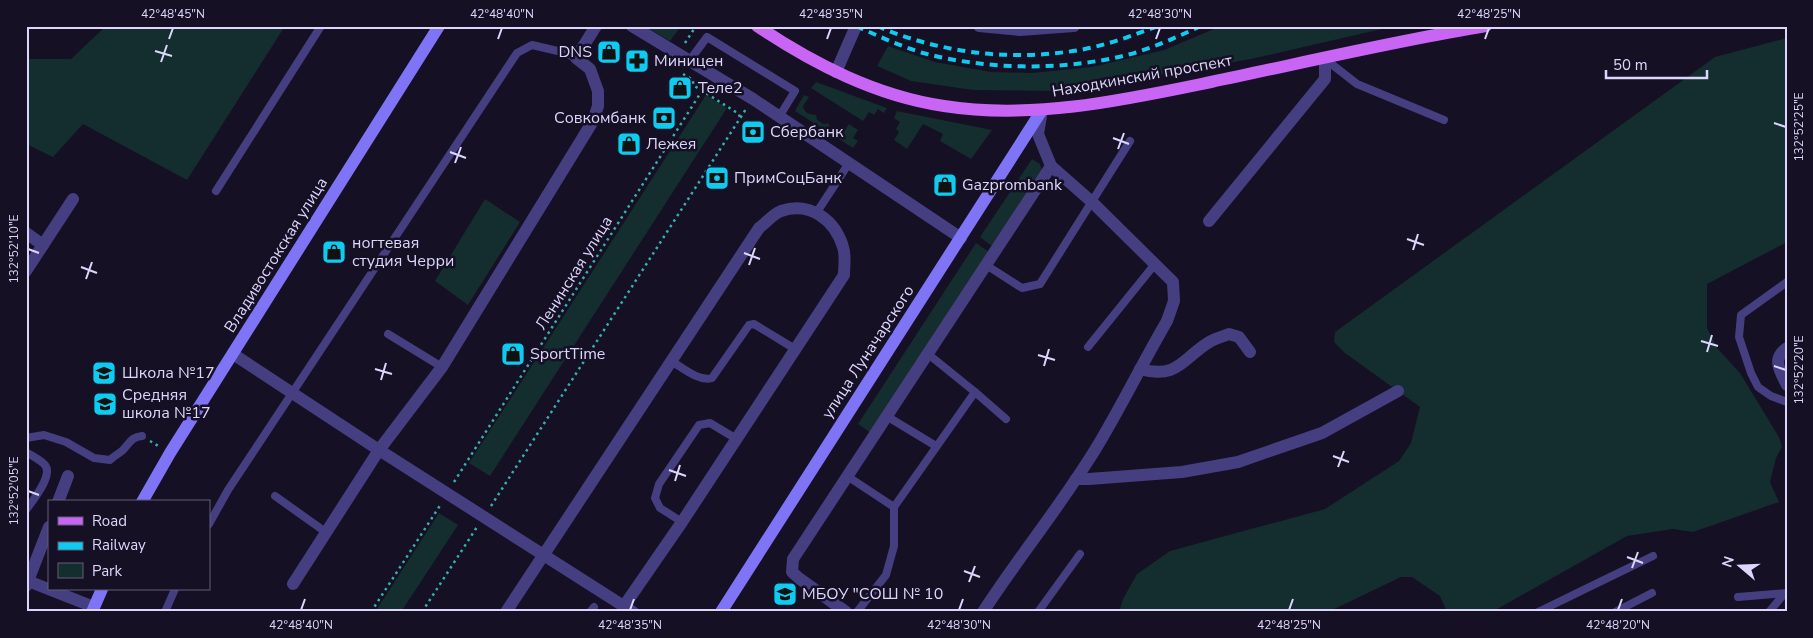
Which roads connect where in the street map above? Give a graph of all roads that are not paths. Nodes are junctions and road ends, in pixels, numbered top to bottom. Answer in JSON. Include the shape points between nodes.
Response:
{"nodes":[{"id":1,"x":322,"y":26,"type":"edge"},
{"id":2,"x":439,"y":26,"type":"edge"},
{"id":3,"x":596,"y":26,"type":"edge"},
{"id":4,"x":632,"y":26,"type":"edge"},
{"id":5,"x":758,"y":26,"type":"edge"},
{"id":6,"x":856,"y":26,"type":"edge"},
{"id":7,"x":979,"y":26,"type":"edge"},
{"id":8,"x":1486,"y":26,"type":"edge"},
{"id":9,"x":1068,"y":27,"type":"edge"},
{"id":10,"x":576,"y":58,"type":"junction"},
{"id":11,"x":1325,"y":58,"type":"junction"},
{"id":12,"x":690,"y":60,"type":"junction"},
{"id":13,"x":836,"y":72,"type":"junction"},
{"id":14,"x":1042,"y":110,"type":"junction"},
{"id":15,"x":779,"y":117,"type":"junction"},
{"id":16,"x":1444,"y":120,"type":"dead end"},
{"id":17,"x":1130,"y":142,"type":"dead end"},
{"id":18,"x":849,"y":163,"type":"junction"},
{"id":19,"x":1051,"y":166,"type":"junction"},
{"id":20,"x":216,"y":191,"type":"dead end"},
{"id":21,"x":73,"y":199,"type":"dead end"},
{"id":22,"x":1092,"y":202,"type":"junction"},
{"id":23,"x":817,"y":212,"type":"junction"},
{"id":24,"x":1209,"y":222,"type":"dead end"},
{"id":25,"x":26,"y":234,"type":"edge"},
{"id":26,"x":961,"y":238,"type":"junction"},
{"id":27,"x":43,"y":245,"type":"junction"},
{"id":28,"x":1155,"y":264,"type":"junction"},
{"id":29,"x":986,"y":265,"type":"junction"},
{"id":30,"x":26,"y":271,"type":"edge"},
{"id":31,"x":1787,"y":282,"type":"edge"},
{"id":32,"x":388,"y":334,"type":"dead end"},
{"id":33,"x":1088,"y":347,"type":"dead end"},
{"id":34,"x":1787,"y":348,"type":"edge"},
{"id":35,"x":795,"y":349,"type":"junction"},
{"id":36,"x":1250,"y":352,"type":"dead end"},
{"id":37,"x":233,"y":354,"type":"junction"},
{"id":38,"x":928,"y":354,"type":"junction"},
{"id":39,"x":671,"y":361,"type":"junction"},
{"id":40,"x":442,"y":367,"type":"junction"},
{"id":41,"x":1140,"y":369,"type":"junction"},
{"id":42,"x":1787,"y":385,"type":"edge"},
{"id":43,"x":1398,"y":391,"type":"dead end"},
{"id":44,"x":975,"y":392,"type":"junction"},
{"id":45,"x":293,"y":393,"type":"junction"},
{"id":46,"x":1787,"y":402,"type":"edge"},
{"id":47,"x":888,"y":417,"type":"junction"},
{"id":48,"x":1006,"y":419,"type":"dead end"},
{"id":49,"x":142,"y":436,"type":"road end"},
{"id":50,"x":26,"y":438,"type":"edge"},
{"id":51,"x":735,"y":438,"type":"junction"},
{"id":52,"x":936,"y":446,"type":"junction"},
{"id":53,"x":380,"y":450,"type":"junction"},
{"id":54,"x":26,"y":452,"type":"edge"},
{"id":55,"x":68,"y":476,"type":"dead end"},
{"id":56,"x":846,"y":476,"type":"junction"},
{"id":57,"x":1076,"y":479,"type":"junction"},
{"id":58,"x":275,"y":496,"type":"dead end"},
{"id":59,"x":59,"y":500,"type":"edge"},
{"id":60,"x":143,"y":500,"type":"edge"},
{"id":61,"x":894,"y":507,"type":"junction"},
{"id":62,"x":26,"y":510,"type":"edge"},
{"id":63,"x":210,"y":522,"type":"edge"},
{"id":64,"x":682,"y":522,"type":"junction"},
{"id":65,"x":48,"y":530,"type":"edge"},
{"id":66,"x":327,"y":533,"type":"junction"},
{"id":67,"x":1080,"y":554,"type":"dead end"},
{"id":68,"x":543,"y":555,"type":"junction"},
{"id":69,"x":1653,"y":556,"type":"dead end"},
{"id":70,"x":27,"y":584,"type":"edge"},
{"id":71,"x":293,"y":584,"type":"dead end"},
{"id":72,"x":102,"y":590,"type":"edge"},
{"id":73,"x":175,"y":590,"type":"edge"},
{"id":74,"x":1652,"y":593,"type":"dead end"},
{"id":75,"x":1786,"y":593,"type":"edge"},
{"id":76,"x":1738,"y":597,"type":"dead end"},
{"id":77,"x":93,"y":609,"type":"edge"},
{"id":78,"x":626,"y":610,"type":"edge"},
{"id":79,"x":165,"y":612,"type":"edge"},
{"id":80,"x":506,"y":612,"type":"edge"},
{"id":81,"x":721,"y":612,"type":"edge"},
{"id":82,"x":846,"y":612,"type":"edge"},
{"id":83,"x":857,"y":612,"type":"edge"},
{"id":84,"x":982,"y":612,"type":"edge"},
{"id":85,"x":1038,"y":612,"type":"edge"},
{"id":86,"x":1538,"y":612,"type":"edge"},
{"id":87,"x":1615,"y":612,"type":"edge"},
{"id":88,"x":1769,"y":612,"type":"edge"}],
"edges":[{"from":1,"to":20,"type":"lane"},
{"from":2,"to":37,"type":"main road","name":"Владивостокская улица"},
{"from":3,"to":10,"type":"street"},
{"from":4,"to":12,"type":"street"},
{"from":5,"to":13,"type":"main road","name":"Находкинский проспект"},
{"from":6,"to":13,"type":"street"},
{"from":7,"to":9,"type":"street","via":[[1020,30]]},
{"from":8,"to":11,"type":"main road","name":"Находкинский проспект"},
{"from":10,"to":40,"type":"street","via":[[590,69],[598,91],[593,121]]},
{"from":10,"to":45,"type":"lane","via":[[532,45],[517,53]]},
{"from":11,"to":14,"type":"main road","name":"Находкинский проспект","via":[[1146,96]]},
{"from":11,"to":16,"type":"lane","via":[[1357,84]]},
{"from":11,"to":24,"type":"street","via":[[1325,79]]},
{"from":12,"to":15,"type":"street"},
{"from":12,"to":15,"type":"lane","via":[[707,37],[796,91]]},
{"from":13,"to":14,"type":"main road","name":"Находкинский проспект","via":[[890,93],[944,106],[1002,111]]},
{"from":14,"to":19,"type":"street","via":[[1038,134]]},
{"from":14,"to":26,"type":"main road","name":"улица Луначарского"},
{"from":15,"to":18,"type":"street"},
{"from":17,"to":22,"type":"lane"},
{"from":18,"to":23,"type":"lane"},
{"from":18,"to":26,"type":"street"},
{"from":19,"to":22,"type":"street"},
{"from":19,"to":29,"type":"street"},
{"from":21,"to":27,"type":"street"},
{"from":22,"to":28,"type":"street"},
{"from":22,"to":29,"type":"lane","via":[[1040,284],[1022,288]]},
{"from":23,"to":35,"type":"street","via":[[832,224],[840,239],[844,250],[844,275]]},
{"from":23,"to":39,"type":"street","via":[[798,208],[779,211],[759,228]]},
{"from":25,"to":27,"type":"street"},
{"from":26,"to":81,"type":"main road","name":"улица Луначарского"},
{"from":27,"to":30,"type":"street"},
{"from":28,"to":33,"type":"lane"},
{"from":28,"to":41,"type":"street","via":[[1173,282],[1174,301],[1167,321]]},
{"from":29,"to":38,"type":"street"},
{"from":31,"to":46,"type":"lane","via":[[1741,314],[1738,337],[1758,386],[1770,396]]},
{"from":32,"to":40,"type":"lane"},
{"from":34,"to":42,"type":"street","via":[[1780,352],[1777,362]]},
{"from":35,"to":39,"type":"lane","via":[[754,324],[749,325],[712,378],[706,380]]},
{"from":35,"to":51,"type":"street"},
{"from":36,"to":41,"type":"street","via":[[1239,337],[1230,334],[1211,341],[1173,370],[1154,373]]},
{"from":37,"to":45,"type":"street"},
{"from":37,"to":60,"type":"main road","name":"Владивостокская улица"},
{"from":38,"to":44,"type":"lane"},
{"from":38,"to":47,"type":"street"},
{"from":39,"to":68,"type":"street"},
{"from":40,"to":53,"type":"street"},
{"from":41,"to":57,"type":"street"},
{"from":43,"to":57,"type":"street","via":[[1322,433],[1238,462],[1182,472]]},
{"from":44,"to":48,"type":"lane"},
{"from":44,"to":52,"type":"lane"},
{"from":45,"to":53,"type":"street"},
{"from":45,"to":63,"type":"lane"},
{"from":47,"to":52,"type":"lane"},
{"from":47,"to":56,"type":"street"},
{"from":49,"to":50,"type":"lane","via":[[129,441],[110,460],[94,458],[66,442],[44,435]]},
{"from":51,"to":64,"type":"street"},
{"from":51,"to":64,"type":"lane","via":[[710,423],[699,425],[659,484],[656,498],[660,508]]},
{"from":52,"to":61,"type":"lane"},
{"from":53,"to":66,"type":"street"},
{"from":53,"to":68,"type":"street"},
{"from":54,"to":62,"type":"lane","via":[[45,464],[48,472]]},
{"from":55,"to":59,"type":"street"},
{"from":56,"to":61,"type":"lane"},
{"from":56,"to":82,"type":"street","via":[[792,565],[792,572],[800,579]]},
{"from":57,"to":84,"type":"street"},
{"from":58,"to":66,"type":"lane"},
{"from":61,"to":83,"type":"lane","via":[[894,546],[886,575]]},
{"from":64,"to":78,"type":"street"},
{"from":65,"to":70,"type":"street"},
{"from":66,"to":71,"type":"street"},
{"from":67,"to":85,"type":"lane"},
{"from":68,"to":78,"type":"street"},
{"from":68,"to":80,"type":"street"},
{"from":69,"to":86,"type":"lane"},
{"from":70,"to":77,"type":"street"},
{"from":72,"to":77,"type":"main road"},
{"from":73,"to":79,"type":"lane"},
{"from":74,"to":87,"type":"lane"},
{"from":75,"to":76,"type":"lane"},
{"from":75,"to":88,"type":"lane"}]}
